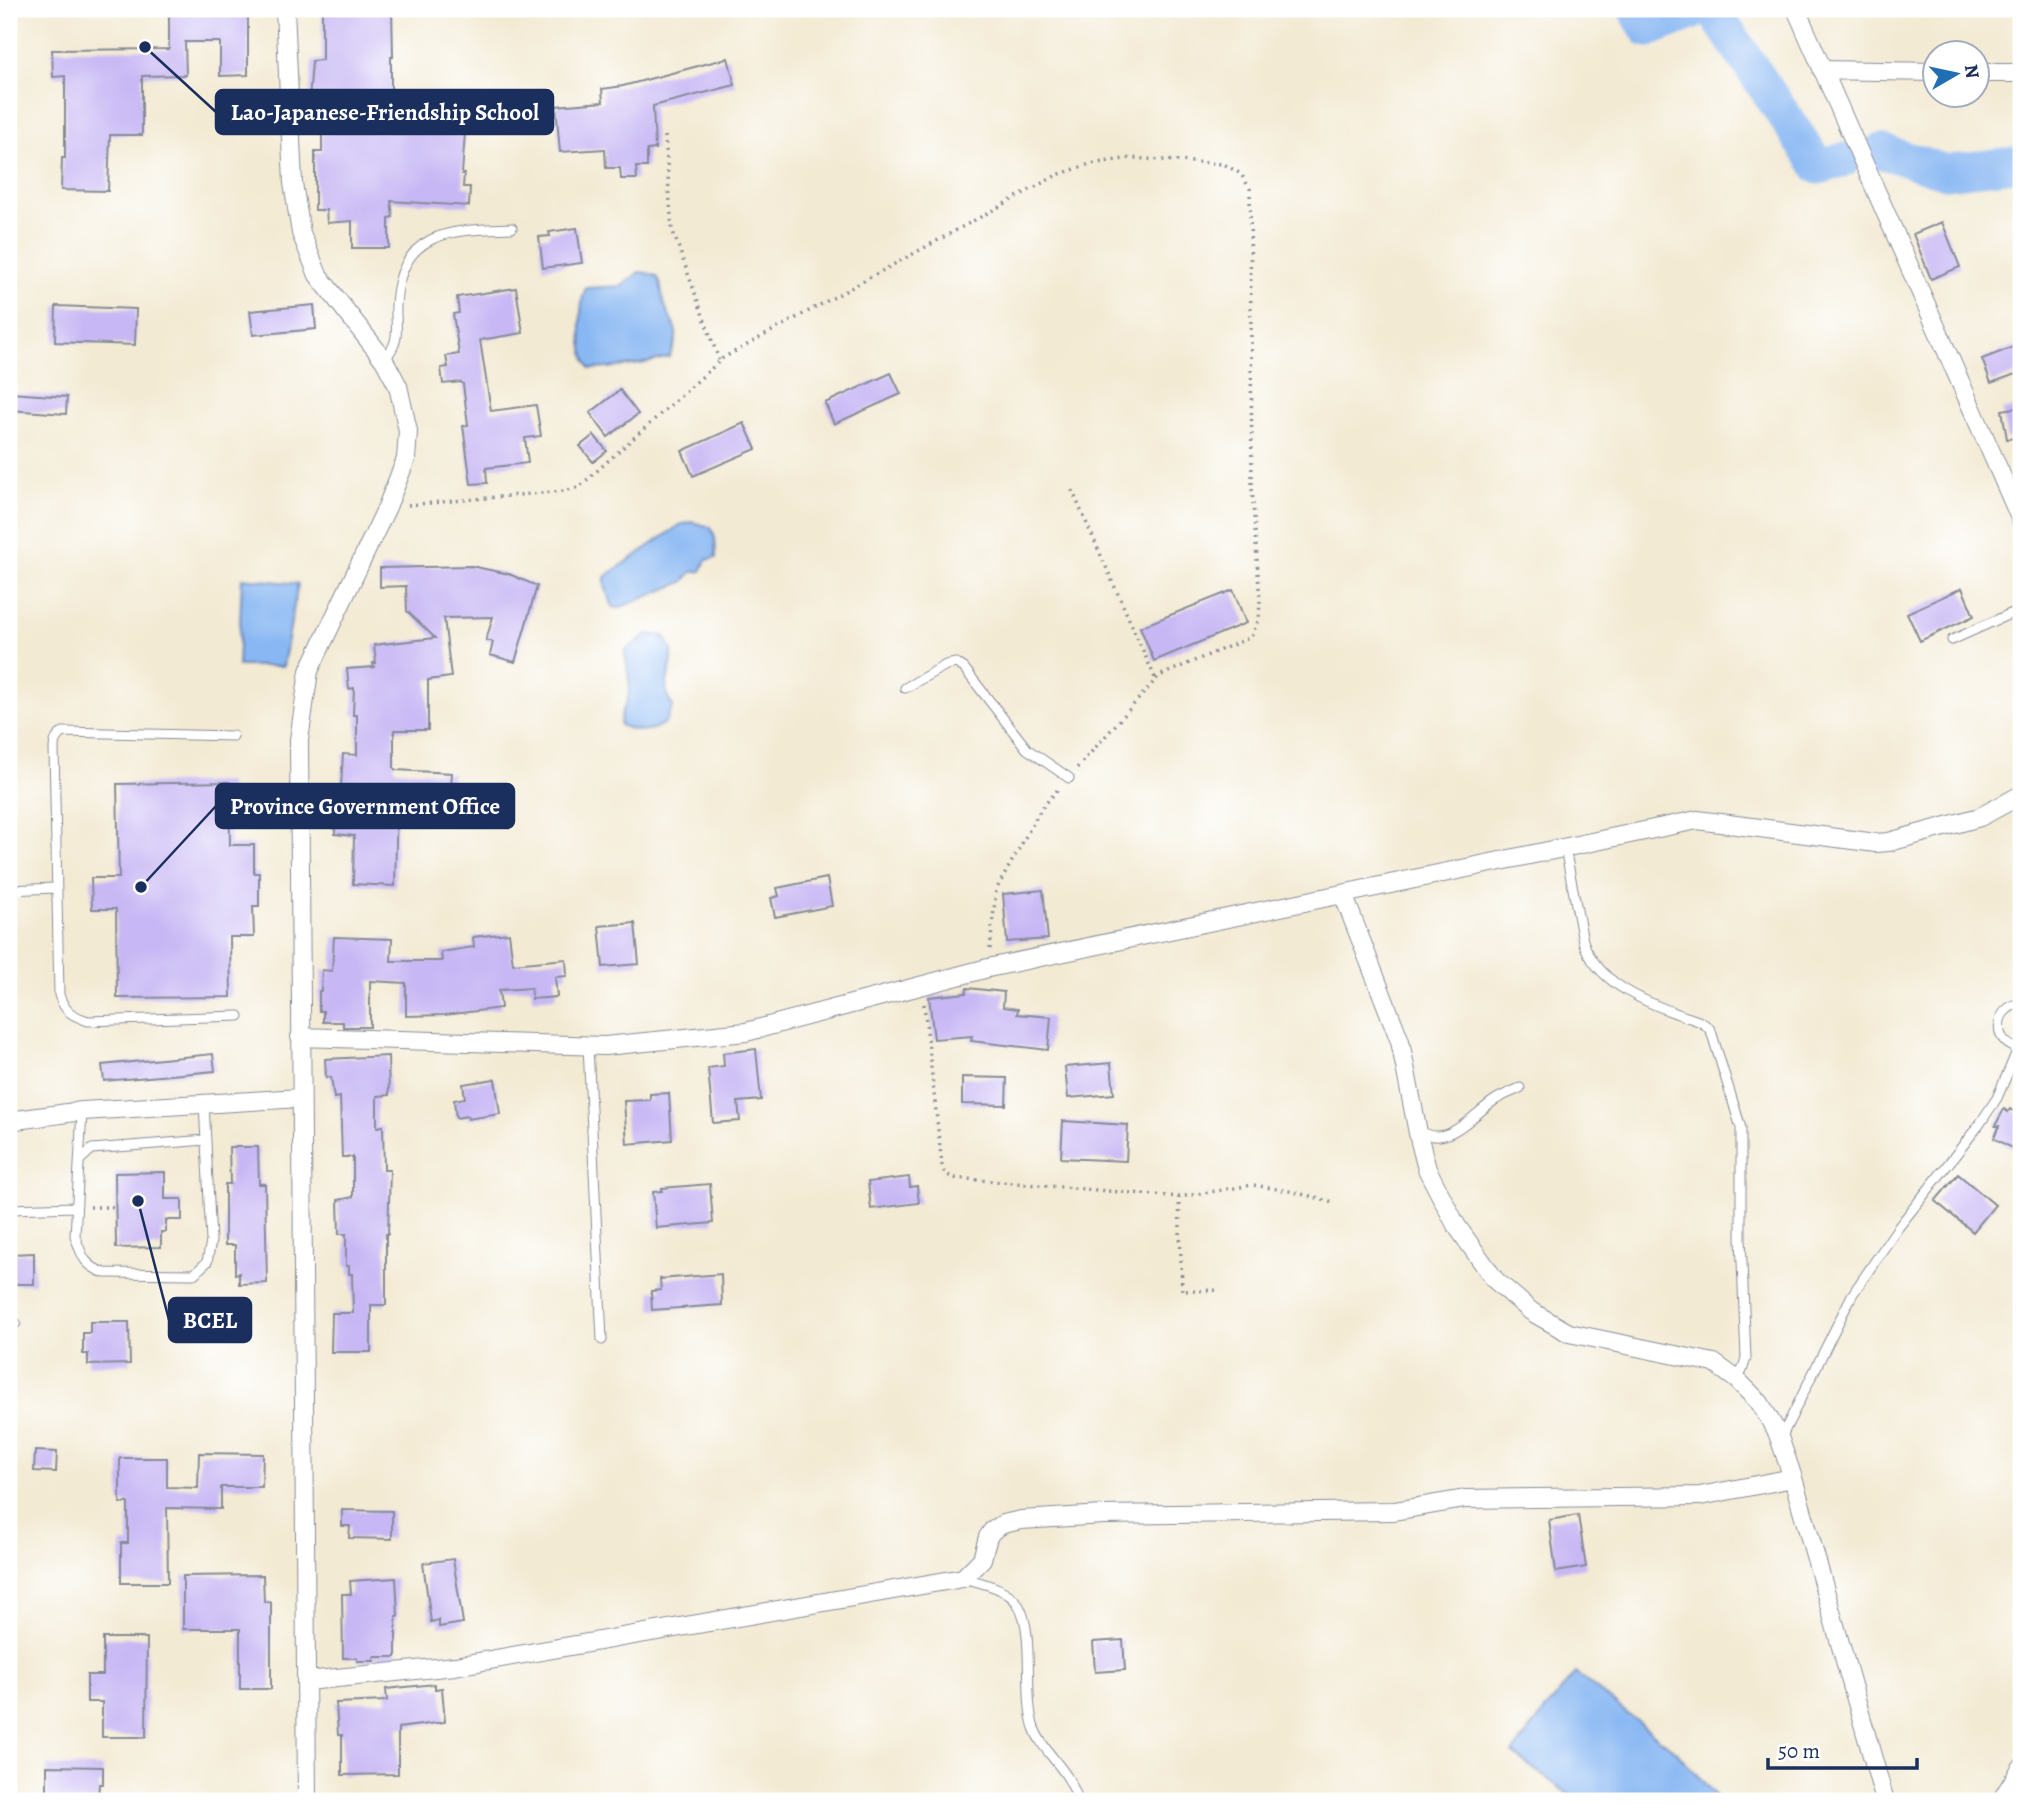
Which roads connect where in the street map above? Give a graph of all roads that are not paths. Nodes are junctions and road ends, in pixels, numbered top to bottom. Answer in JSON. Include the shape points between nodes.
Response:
{"nodes":[{"id":1,"x":285,"y":9,"type":"edge"},
{"id":2,"x":1796,"y":9,"type":"edge"},
{"id":3,"x":1822,"y":70,"type":"junction"},
{"id":4,"x":1922,"y":72,"type":"edge"},
{"id":5,"x":1992,"y":73,"type":"edge"},
{"id":6,"x":2021,"y":74,"type":"edge"},
{"id":7,"x":512,"y":228,"type":"dead end"},
{"id":8,"x":384,"y":360,"type":"junction"},
{"id":9,"x":2021,"y":520,"type":"edge"},
{"id":10,"x":2021,"y":609,"type":"edge"},
{"id":11,"x":1952,"y":640,"type":"dead end"},
{"id":12,"x":905,"y":688,"type":"dead end"},
{"id":13,"x":233,"y":736,"type":"dead end"},
{"id":14,"x":1069,"y":778,"type":"road end"},
{"id":15,"x":2021,"y":795,"type":"edge"},
{"id":16,"x":1565,"y":848,"type":"junction"},
{"id":17,"x":55,"y":888,"type":"junction"},
{"id":18,"x":9,"y":890,"type":"edge"},
{"id":19,"x":1343,"y":894,"type":"junction"},
{"id":20,"x":2021,"y":1003,"type":"edge"},
{"id":21,"x":239,"y":1016,"type":"dead end"},
{"id":22,"x":300,"y":1037,"type":"junction"},
{"id":23,"x":588,"y":1046,"type":"junction"},
{"id":24,"x":2020,"y":1049,"type":"edge"},
{"id":25,"x":1520,"y":1088,"type":"dead end"},
{"id":26,"x":301,"y":1098,"type":"junction"},
{"id":27,"x":204,"y":1102,"type":"junction"},
{"id":28,"x":82,"y":1111,"type":"junction"},
{"id":29,"x":9,"y":1121,"type":"edge"},
{"id":30,"x":1417,"y":1128,"type":"junction"},
{"id":31,"x":206,"y":1140,"type":"junction"},
{"id":32,"x":79,"y":1161,"type":"junction"},
{"id":33,"x":76,"y":1207,"type":"junction"},
{"id":34,"x":9,"y":1209,"type":"edge"},
{"id":35,"x":602,"y":1340,"type":"dead end"},
{"id":36,"x":1733,"y":1377,"type":"junction"},
{"id":37,"x":1780,"y":1440,"type":"junction"},
{"id":38,"x":1793,"y":1478,"type":"junction"},
{"id":39,"x":963,"y":1578,"type":"junction"},
{"id":40,"x":307,"y":1681,"type":"junction"},
{"id":41,"x":2021,"y":1768,"type":"edge"},
{"id":42,"x":307,"y":1801,"type":"edge"},
{"id":43,"x":1078,"y":1801,"type":"edge"},
{"id":44,"x":1885,"y":1801,"type":"edge"},
{"id":45,"x":2001,"y":1801,"type":"edge"}],
"edges":[{"from":1,"to":8,"type":"street","via":[[293,183],[301,233],[318,275]]},
{"from":2,"to":3,"type":"street"},
{"from":3,"to":4,"type":"street"},
{"from":3,"to":9,"type":"street"},
{"from":5,"to":6,"type":"street"},
{"from":7,"to":8,"type":"lane","via":[[450,232],[433,237],[409,258],[399,283],[398,336]]},
{"from":8,"to":22,"type":"street","via":[[398,386],[408,431],[405,459],[309,671],[305,690],[299,740]]},
{"from":10,"to":11,"type":"lane"},
{"from":12,"to":14,"type":"lane","via":[[956,663],[1027,750]]},
{"from":13,"to":17,"type":"lane","via":[[60,734],[54,748]]},
{"from":15,"to":16,"type":"street","via":[[1980,817],[1889,842],[1697,820]]},
{"from":16,"to":19,"type":"street"},
{"from":16,"to":36,"type":"lane","via":[[1583,940],[1597,968],[1608,980],[1666,1010],[1702,1022],[1711,1031],[1741,1128],[1746,1358],[1742,1371]]},
{"from":17,"to":18,"type":"lane"},
{"from":17,"to":21,"type":"lane","via":[[59,995],[71,1015],[88,1021]]},
{"from":19,"to":23,"type":"street","via":[[988,968],[746,1032]]},
{"from":19,"to":30,"type":"street","via":[[1400,1041]]},
{"from":20,"to":24,"type":"lane","via":[[2007,1008],[1999,1020],[2004,1041]]},
{"from":22,"to":23,"type":"street"},
{"from":22,"to":26,"type":"street"},
{"from":23,"to":35,"type":"lane"},
{"from":24,"to":37,"type":"lane","via":[[1979,1125],[1852,1295]]},
{"from":25,"to":30,"type":"lane","via":[[1496,1099],[1448,1134],[1434,1136]]},
{"from":26,"to":27,"type":"street"},
{"from":26,"to":40,"type":"street"},
{"from":27,"to":28,"type":"street"},
{"from":27,"to":31,"type":"lane"},
{"from":28,"to":29,"type":"street"},
{"from":28,"to":32,"type":"lane"},
{"from":30,"to":36,"type":"street","via":[[1427,1169],[1456,1225],[1495,1280],[1532,1312],[1569,1333],[1714,1363]]},
{"from":31,"to":32,"type":"lane","via":[[92,1149]]},
{"from":31,"to":33,"type":"lane","via":[[211,1241],[207,1262],[194,1274],[92,1269],[75,1236]]},
{"from":32,"to":33,"type":"lane"},
{"from":33,"to":34,"type":"lane"},
{"from":36,"to":37,"type":"street","via":[[1760,1403]]},
{"from":37,"to":38,"type":"street"},
{"from":38,"to":39,"type":"street","via":[[1700,1496],[1465,1499],[1394,1511],[1021,1520],[992,1531],[982,1559]]},
{"from":38,"to":44,"type":"street"},
{"from":39,"to":40,"type":"street","via":[[455,1666]]},
{"from":39,"to":43,"type":"lane","via":[[1005,1593],[1019,1606],[1035,1730],[1073,1785]]},
{"from":40,"to":42,"type":"street"},
{"from":41,"to":45,"type":"street"}]}
